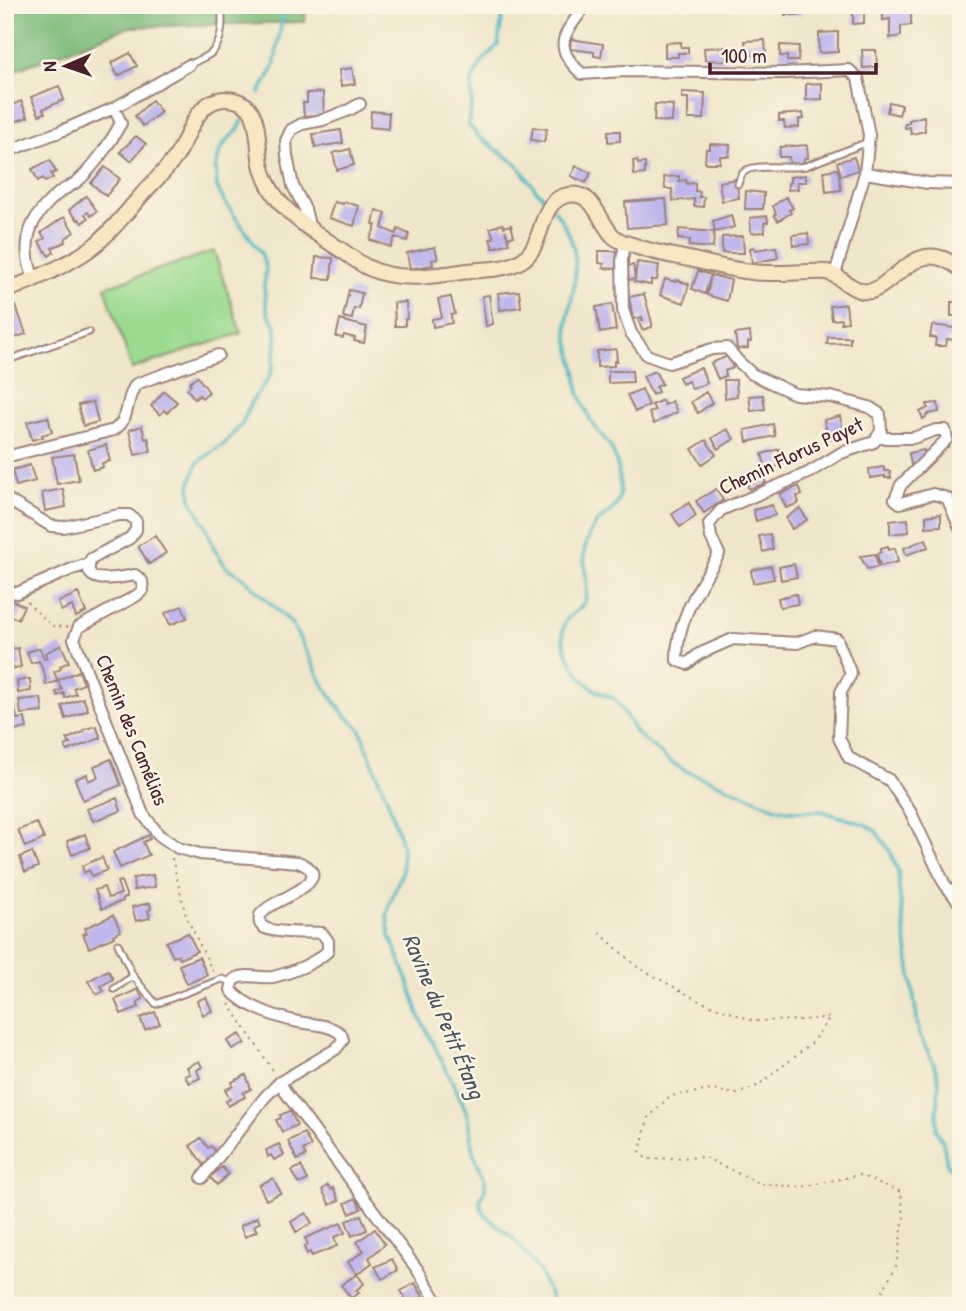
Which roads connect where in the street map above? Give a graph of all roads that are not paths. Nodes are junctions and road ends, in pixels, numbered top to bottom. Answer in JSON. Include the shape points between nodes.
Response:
{"nodes":[{"id":1,"x":221,"y":5,"type":"edge"},
{"id":2,"x":586,"y":5,"type":"edge"},
{"id":3,"x":189,"y":65,"type":"joint"},
{"id":4,"x":360,"y":104,"type":"dead end"},
{"id":5,"x":114,"y":107,"type":"junction"},
{"id":6,"x":869,"y":142,"type":"junction"},
{"id":7,"x":5,"y":152,"type":"edge"},
{"id":8,"x":865,"y":173,"type":"junction"},
{"id":9,"x":738,"y":184,"type":"dead end"},
{"id":10,"x":961,"y":184,"type":"edge"},
{"id":11,"x":310,"y":229,"type":"junction"},
{"id":12,"x":625,"y":243,"type":"junction"},
{"id":13,"x":961,"y":269,"type":"edge"},
{"id":14,"x":835,"y":274,"type":"junction"},
{"id":15,"x":34,"y":279,"type":"junction"},
{"id":16,"x":5,"y":291,"type":"edge"},
{"id":17,"x":89,"y":332,"type":"dead end"},
{"id":18,"x":218,"y":355,"type":"dead end"},
{"id":19,"x":5,"y":361,"type":"edge"},
{"id":20,"x":877,"y":438,"type":"junction"},
{"id":21,"x":5,"y":457,"type":"edge"},
{"id":22,"x":5,"y":498,"type":"edge"},
{"id":23,"x":961,"y":530,"type":"edge"},
{"id":24,"x":88,"y":564,"type":"junction"},
{"id":25,"x":5,"y":590,"type":"edge"},
{"id":26,"x":961,"y":905,"type":"edge"},
{"id":27,"x":118,"y":944,"type":"dead end"},
{"id":28,"x":133,"y":976,"type":"junction"},
{"id":29,"x":224,"y":981,"type":"junction"},
{"id":30,"x":114,"y":989,"type":"dead end"},
{"id":31,"x":280,"y":1082,"type":"junction"},
{"id":32,"x":202,"y":1178,"type":"dead end"},
{"id":33,"x":440,"y":1306,"type":"edge"}],
"edges":[{"from":1,"to":3,"type":"lane","via":[[217,45]]},
{"from":2,"to":6,"type":"street","via":[[565,35],[563,51],[582,74],[849,70],[858,78]]},
{"from":3,"to":5,"type":"street"},
{"from":4,"to":11,"type":"street","via":[[302,124],[291,130],[286,141],[293,186]]},
{"from":5,"to":7,"type":"street"},
{"from":5,"to":15,"type":"street","via":[[121,123],[112,141],[78,181],[37,216],[30,230],[28,259]]},
{"from":6,"to":8,"type":"street"},
{"from":6,"to":9,"type":"lane","via":[[806,166],[745,170]]},
{"from":8,"to":10,"type":"street"},
{"from":8,"to":14,"type":"street"},
{"from":11,"to":12,"type":"main road","via":[[383,274],[425,276],[502,268],[527,256],[550,207],[564,196],[585,197],[612,235]]},
{"from":11,"to":15,"type":"main road","via":[[285,209],[268,183],[251,111],[243,103],[222,99],[205,107],[168,168],[107,234],[78,257]]},
{"from":12,"to":14,"type":"main road","via":[[750,272]]},
{"from":12,"to":20,"type":"street","name":"Chemin Florus Payet","via":[[623,310],[631,333],[648,355],[669,363],[727,348],[752,374],[795,394],[869,407],[880,414]]},
{"from":13,"to":14,"type":"main road","via":[[925,256],[871,291],[859,290]]},
{"from":15,"to":16,"type":"main road"},
{"from":17,"to":19,"type":"lane"},
{"from":18,"to":21,"type":"street","via":[[136,384],[125,419],[114,430]]},
{"from":20,"to":23,"type":"street","via":[[913,438],[945,430],[947,439],[901,485],[895,499],[900,503],[933,494],[947,498]]},
{"from":20,"to":26,"type":"street","name":"Chemin Florus Payet","via":[[721,510],[709,524],[719,554],[681,625],[677,660],[687,664],[733,639],[797,643],[815,636],[837,639],[850,674],[841,692],[839,738],[849,758],[889,780],[911,813],[944,883]]},
{"from":22,"to":24,"type":"street","via":[[51,526],[119,515],[136,521],[130,538]]},
{"from":24,"to":25,"type":"street","via":[[18,593]]},
{"from":24,"to":29,"type":"street","name":"Chemin des Camélias","via":[[91,575],[98,579],[135,575],[142,581],[143,590],[136,596],[79,628],[74,639],[143,814],[159,835],[178,848],[298,862],[311,870],[311,880],[304,888],[270,906],[260,915],[260,922],[271,931],[322,933],[328,951],[271,977]]},
{"from":27,"to":28,"type":"lane"},
{"from":28,"to":29,"type":"lane","via":[[156,1004]]},
{"from":28,"to":30,"type":"lane"},
{"from":29,"to":31,"type":"street","via":[[237,998],[266,1012],[330,1027],[341,1034],[343,1040],[336,1049]]},
{"from":31,"to":32,"type":"street"},
{"from":31,"to":33,"type":"street"}]}
